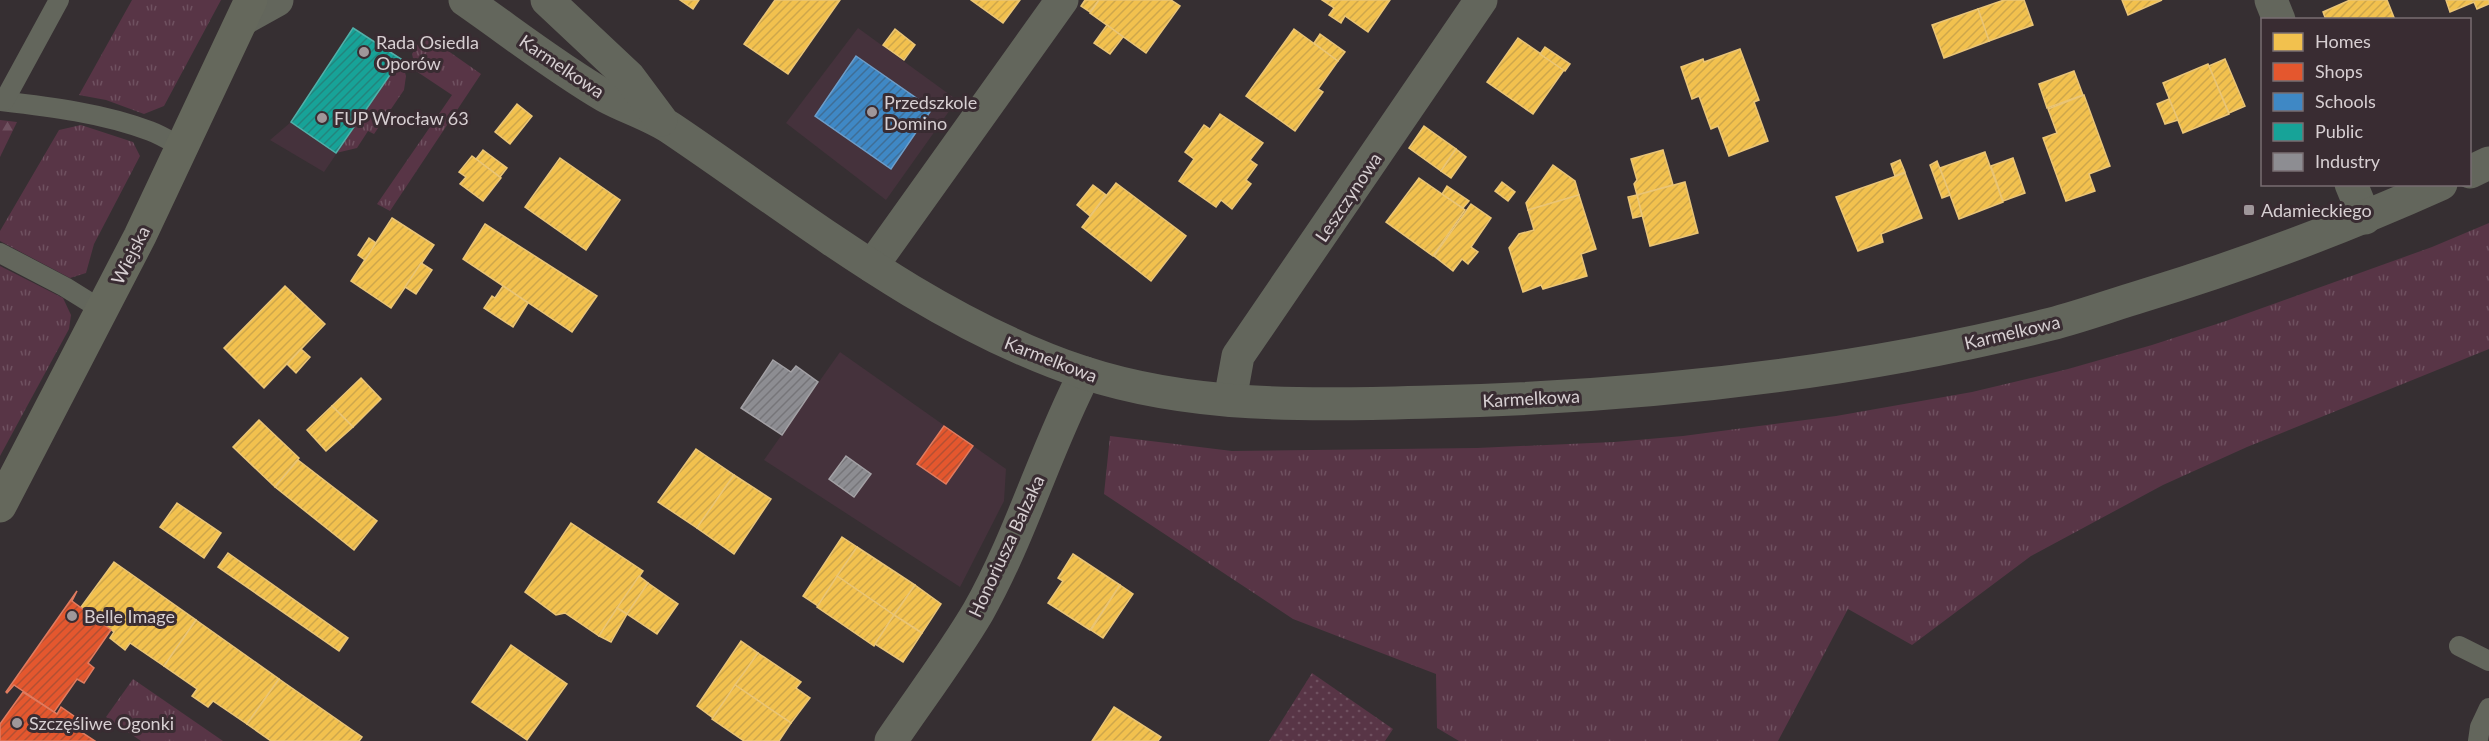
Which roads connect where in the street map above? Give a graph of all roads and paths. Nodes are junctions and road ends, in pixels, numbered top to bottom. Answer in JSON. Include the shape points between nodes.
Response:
{"nodes":[{"id":1,"x":59,"y":0,"type":"edge"},
{"id":2,"x":277,"y":0,"type":"edge"},
{"id":3,"x":465,"y":0,"type":"edge"},
{"id":4,"x":547,"y":0,"type":"edge"},
{"id":5,"x":1062,"y":0,"type":"edge"},
{"id":6,"x":1481,"y":0,"type":"edge"},
{"id":7,"x":2271,"y":0,"type":"edge"},
{"id":8,"x":247,"y":10,"type":"edge"},
{"id":9,"x":2278,"y":18,"type":"edge"},
{"id":10,"x":2,"y":101,"type":"edge"},
{"id":11,"x":664,"y":124,"type":"junction"},
{"id":12,"x":183,"y":148,"type":"junction"},
{"id":13,"x":2489,"y":163,"type":"edge"},
{"id":14,"x":2471,"y":171,"type":"edge"},
{"id":15,"x":2352,"y":186,"type":"edge"},
{"id":16,"x":2437,"y":186,"type":"edge"},
{"id":17,"x":2365,"y":218,"type":"junction"},
{"id":18,"x":0,"y":253,"type":"edge"},
{"id":19,"x":872,"y":266,"type":"junction"},
{"id":20,"x":102,"y":310,"type":"junction"},
{"id":21,"x":1085,"y":373,"type":"junction"},
{"id":22,"x":1230,"y":400,"type":"junction"},
{"id":23,"x":0,"y":506,"type":"edge"},
{"id":24,"x":2459,"y":646,"type":"dead end"},
{"id":25,"x":2489,"y":662,"type":"edge"},
{"id":26,"x":2489,"y":708,"type":"edge"},
{"id":27,"x":891,"y":741,"type":"edge"},
{"id":28,"x":2478,"y":741,"type":"edge"}],
"edges":[{"from":1,"to":10,"type":"lane"},
{"from":2,"to":8,"type":"street"},
{"from":3,"to":11,"type":"street","name":"Karmelkowa","via":[[607,97]]},
{"from":4,"to":11,"type":"street","name":"Karmelkowa","via":[[629,77]]},
{"from":5,"to":19,"type":"street"},
{"from":6,"to":22,"type":"street","name":"Leszczynowa","via":[[1238,356]]},
{"from":7,"to":9,"type":"street"},
{"from":8,"to":12,"type":"main road","name":"Wiejska"},
{"from":10,"to":12,"type":"lane","via":[[94,115],[150,131]]},
{"from":11,"to":19,"type":"street","name":"Karmelkowa"},
{"from":12,"to":20,"type":"main road","name":"Wiejska"},
{"from":13,"to":14,"type":"street"},
{"from":15,"to":17,"type":"street"},
{"from":16,"to":17,"type":"street","name":"Karmelkowa"},
{"from":17,"to":22,"type":"street","name":"Karmelkowa","via":[[2203,278],[2052,324],[1906,355],[1753,380],[1507,400],[1270,404]]},
{"from":18,"to":20,"type":"lane"},
{"from":19,"to":21,"type":"street","name":"Karmelkowa","via":[[956,318],[1037,356]]},
{"from":20,"to":23,"type":"main road","name":"Wiejska"},
{"from":21,"to":22,"type":"street","name":"Karmelkowa","via":[[1148,391]]},
{"from":21,"to":27,"type":"street","name":"Honoriusza Balzaka","via":[[978,611]]},
{"from":24,"to":25,"type":"lane"},
{"from":26,"to":28,"type":"lane"}]}
